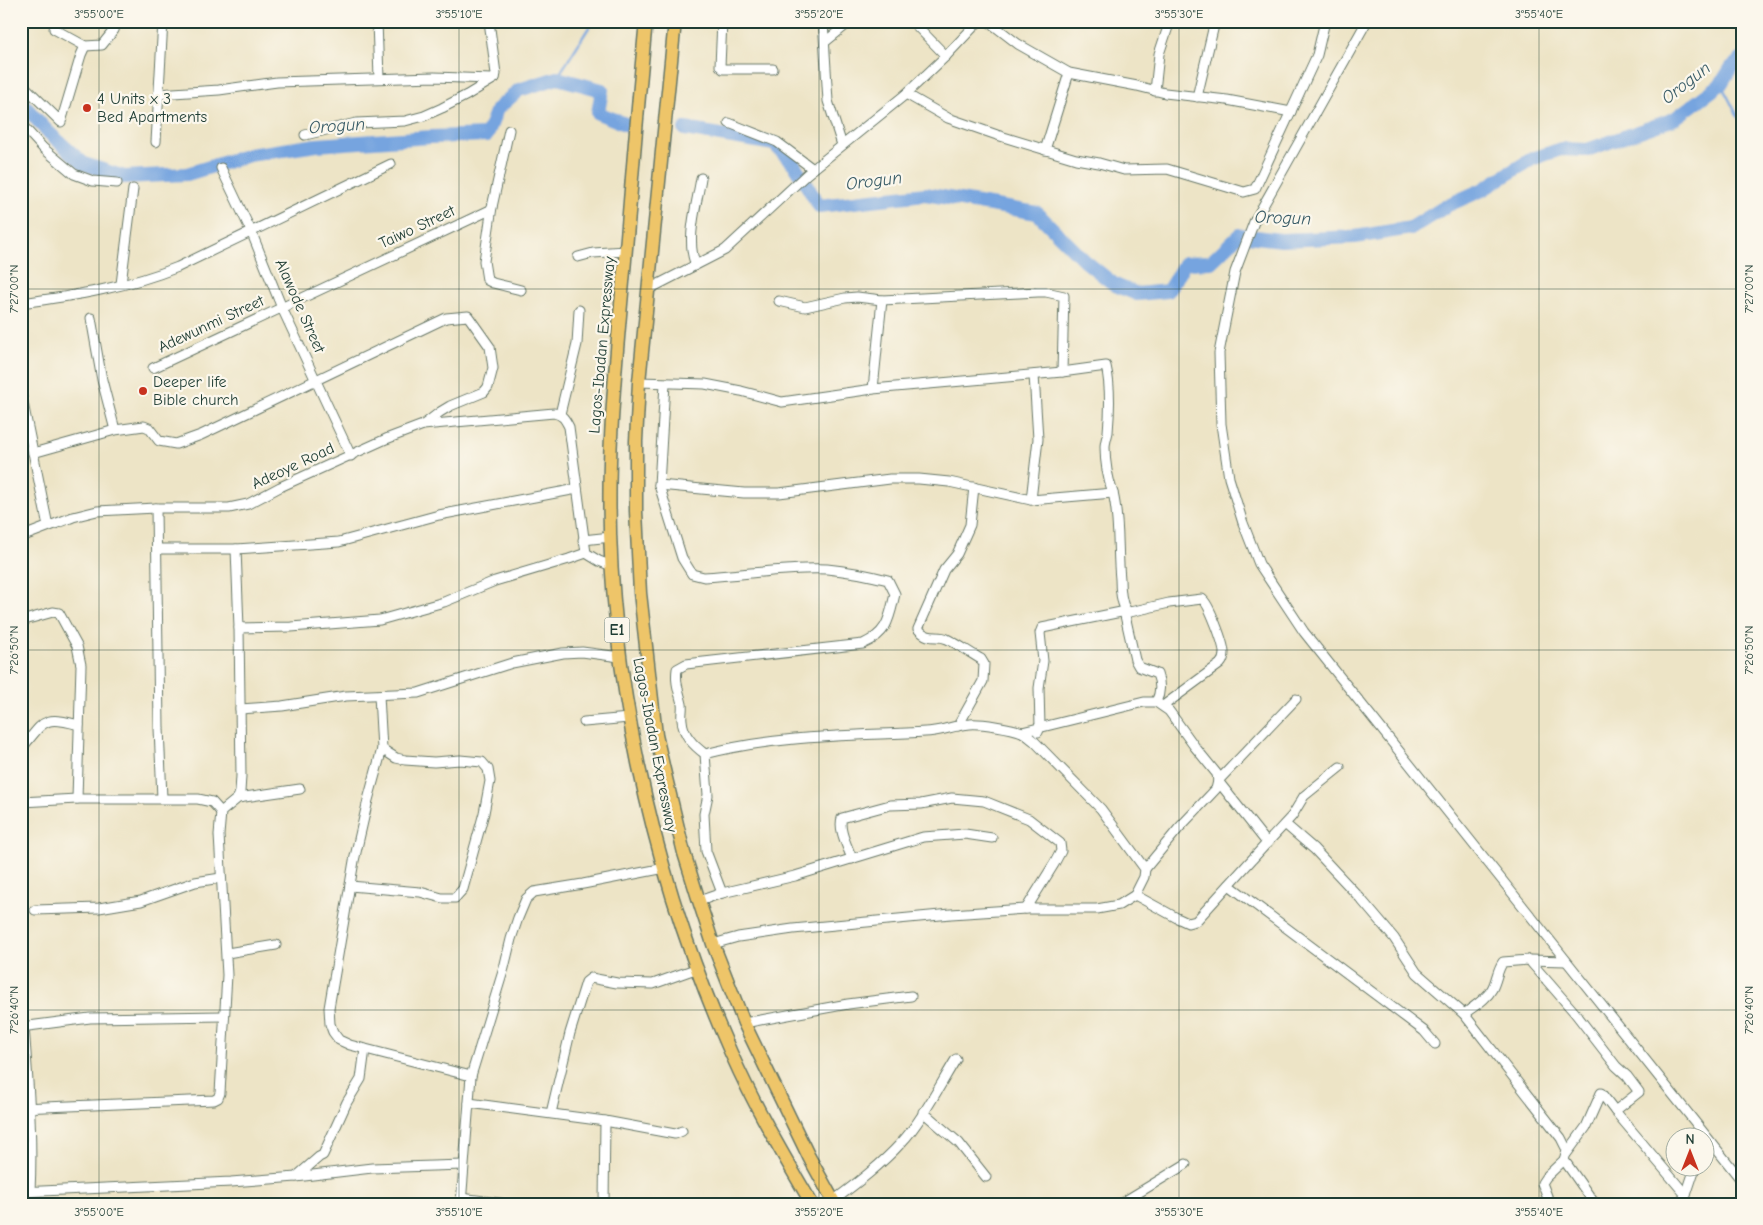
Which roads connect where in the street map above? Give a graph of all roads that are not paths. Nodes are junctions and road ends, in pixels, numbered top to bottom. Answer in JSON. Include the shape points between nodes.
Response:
{"nodes":[{"id":1,"x":117,"y":21,"type":"edge"},
{"id":2,"x":163,"y":21,"type":"edge"},
{"id":3,"x":377,"y":21,"type":"edge"},
{"id":4,"x":489,"y":21,"type":"edge"},
{"id":5,"x":646,"y":21,"type":"edge"},
{"id":6,"x":675,"y":21,"type":"edge"},
{"id":7,"x":722,"y":21,"type":"edge"},
{"id":8,"x":823,"y":21,"type":"edge"},
{"id":9,"x":851,"y":21,"type":"edge"},
{"id":10,"x":912,"y":21,"type":"edge"},
{"id":11,"x":979,"y":21,"type":"edge"},
{"id":12,"x":988,"y":21,"type":"edge"},
{"id":13,"x":1170,"y":21,"type":"edge"},
{"id":14,"x":1216,"y":21,"type":"edge"},
{"id":15,"x":1326,"y":21,"type":"edge"},
{"id":16,"x":1367,"y":21,"type":"edge"},
{"id":17,"x":54,"y":29,"type":"dead end"},
{"id":18,"x":825,"y":42,"type":"junction"},
{"id":19,"x":85,"y":46,"type":"junction"},
{"id":20,"x":946,"y":56,"type":"junction"},
{"id":21,"x":773,"y":69,"type":"dead end"},
{"id":22,"x":1069,"y":73,"type":"junction"},
{"id":23,"x":379,"y":78,"type":"junction"},
{"id":24,"x":495,"y":78,"type":"junction"},
{"id":25,"x":21,"y":83,"type":"edge"},
{"id":26,"x":1155,"y":91,"type":"junction"},
{"id":27,"x":158,"y":94,"type":"junction"},
{"id":28,"x":906,"y":94,"type":"junction"},
{"id":29,"x":1197,"y":97,"type":"junction"},
{"id":30,"x":1291,"y":112,"type":"junction"},
{"id":31,"x":729,"y":123,"type":"dead end"},
{"id":32,"x":21,"y":124,"type":"edge"},
{"id":33,"x":509,"y":130,"type":"dead end"},
{"id":34,"x":305,"y":135,"type":"dead end"},
{"id":35,"x":156,"y":142,"type":"dead end"},
{"id":36,"x":842,"y":145,"type":"junction"},
{"id":37,"x":1045,"y":150,"type":"junction"},
{"id":38,"x":390,"y":164,"type":"dead end"},
{"id":39,"x":221,"y":168,"type":"dead end"},
{"id":40,"x":810,"y":171,"type":"junction"},
{"id":41,"x":701,"y":178,"type":"dead end"},
{"id":42,"x":117,"y":182,"type":"dead end"},
{"id":43,"x":133,"y":189,"type":"dead end"},
{"id":44,"x":492,"y":207,"type":"junction"},
{"id":45,"x":251,"y":232,"type":"junction"},
{"id":46,"x":626,"y":251,"type":"junction"},
{"id":47,"x":578,"y":257,"type":"dead end"},
{"id":48,"x":696,"y":265,"type":"junction"},
{"id":49,"x":121,"y":284,"type":"junction"},
{"id":50,"x":649,"y":289,"type":"junction"},
{"id":51,"x":521,"y":290,"type":"dead end"},
{"id":52,"x":882,"y":300,"type":"junction"},
{"id":53,"x":779,"y":301,"type":"dead end"},
{"id":54,"x":21,"y":303,"type":"edge"},
{"id":55,"x":282,"y":308,"type":"junction"},
{"id":56,"x":579,"y":310,"type":"dead end"},
{"id":57,"x":91,"y":318,"type":"dead end"},
{"id":58,"x":153,"y":368,"type":"dead end"},
{"id":59,"x":1062,"y":372,"type":"junction"},
{"id":60,"x":1034,"y":374,"type":"junction"},
{"id":61,"x":317,"y":380,"type":"junction"},
{"id":62,"x":639,"y":382,"type":"junction"},
{"id":63,"x":665,"y":384,"type":"junction"},
{"id":64,"x":873,"y":389,"type":"junction"},
{"id":65,"x":21,"y":393,"type":"edge"},
{"id":66,"x":560,"y":414,"type":"junction"},
{"id":67,"x":422,"y":425,"type":"junction"},
{"id":68,"x":115,"y":430,"type":"junction"},
{"id":69,"x":33,"y":453,"type":"junction"},
{"id":70,"x":351,"y":456,"type":"junction"},
{"id":71,"x":659,"y":485,"type":"junction"},
{"id":72,"x":974,"y":487,"type":"junction"},
{"id":73,"x":577,"y":489,"type":"junction"},
{"id":74,"x":1113,"y":493,"type":"junction"},
{"id":75,"x":1031,"y":500,"type":"junction"},
{"id":76,"x":156,"y":508,"type":"junction"},
{"id":77,"x":48,"y":526,"type":"junction"},
{"id":78,"x":21,"y":537,"type":"edge"},
{"id":79,"x":611,"y":537,"type":"junction"},
{"id":80,"x":583,"y":540,"type":"junction"},
{"id":81,"x":157,"y":549,"type":"junction"},
{"id":82,"x":236,"y":549,"type":"junction"},
{"id":83,"x":586,"y":552,"type":"junction"},
{"id":84,"x":612,"y":566,"type":"junction"},
{"id":85,"x":1125,"y":611,"type":"junction"},
{"id":86,"x":21,"y":621,"type":"edge"},
{"id":87,"x":239,"y":628,"type":"junction"},
{"id":88,"x":620,"y":657,"type":"junction"},
{"id":89,"x":379,"y":695,"type":"junction"},
{"id":90,"x":1296,"y":699,"type":"dead end"},
{"id":91,"x":1159,"y":704,"type":"junction"},
{"id":92,"x":240,"y":709,"type":"junction"},
{"id":93,"x":629,"y":718,"type":"junction"},
{"id":94,"x":584,"y":722,"type":"dead end"},
{"id":95,"x":79,"y":725,"type":"junction"},
{"id":96,"x":958,"y":726,"type":"junction"},
{"id":97,"x":1040,"y":727,"type":"junction"},
{"id":98,"x":1022,"y":732,"type":"junction"},
{"id":99,"x":1034,"y":741,"type":"junction"},
{"id":100,"x":21,"y":749,"type":"edge"},
{"id":101,"x":382,"y":749,"type":"junction"},
{"id":102,"x":705,"y":754,"type":"junction"},
{"id":103,"x":1340,"y":767,"type":"dead end"},
{"id":104,"x":1218,"y":782,"type":"junction"},
{"id":105,"x":300,"y":789,"type":"dead end"},
{"id":106,"x":162,"y":798,"type":"junction"},
{"id":107,"x":238,"y":798,"type":"junction"},
{"id":108,"x":77,"y":799,"type":"junction"},
{"id":109,"x":21,"y":802,"type":"edge"},
{"id":110,"x":221,"y":812,"type":"junction"},
{"id":111,"x":1285,"y":824,"type":"junction"},
{"id":112,"x":992,"y":838,"type":"dead end"},
{"id":113,"x":1267,"y":843,"type":"junction"},
{"id":114,"x":852,"y":859,"type":"junction"},
{"id":115,"x":665,"y":868,"type":"junction"},
{"id":116,"x":1145,"y":869,"type":"junction"},
{"id":117,"x":221,"y":878,"type":"junction"},
{"id":118,"x":1229,"y":885,"type":"junction"},
{"id":119,"x":350,"y":886,"type":"junction"},
{"id":120,"x":722,"y":893,"type":"junction"},
{"id":121,"x":1135,"y":895,"type":"junction"},
{"id":122,"x":699,"y":900,"type":"junction"},
{"id":123,"x":1026,"y":909,"type":"junction"},
{"id":124,"x":35,"y":910,"type":"dead end"},
{"id":125,"x":713,"y":944,"type":"junction"},
{"id":126,"x":276,"y":945,"type":"dead end"},
{"id":127,"x":227,"y":954,"type":"junction"},
{"id":128,"x":1528,"y":960,"type":"junction"},
{"id":129,"x":1566,"y":961,"type":"junction"},
{"id":130,"x":698,"y":968,"type":"junction"},
{"id":131,"x":911,"y":996,"type":"dead end"},
{"id":132,"x":1464,"y":1014,"type":"junction"},
{"id":133,"x":224,"y":1016,"type":"junction"},
{"id":134,"x":744,"y":1023,"type":"junction"},
{"id":135,"x":23,"y":1026,"type":"edge"},
{"id":136,"x":1435,"y":1044,"type":"dead end"},
{"id":137,"x":365,"y":1049,"type":"junction"},
{"id":138,"x":956,"y":1059,"type":"dead end"},
{"id":139,"x":471,"y":1076,"type":"junction"},
{"id":140,"x":469,"y":1102,"type":"junction"},
{"id":141,"x":26,"y":1108,"type":"edge"},
{"id":142,"x":1615,"y":1111,"type":"junction"},
{"id":143,"x":923,"y":1112,"type":"junction"},
{"id":144,"x":551,"y":1113,"type":"junction"},
{"id":145,"x":605,"y":1121,"type":"junction"},
{"id":146,"x":1694,"y":1128,"type":"edge"},
{"id":147,"x":682,"y":1131,"type":"dead end"},
{"id":148,"x":1716,"y":1154,"type":"edge"},
{"id":149,"x":1566,"y":1157,"type":"junction"},
{"id":150,"x":1186,"y":1164,"type":"dead end"},
{"id":151,"x":463,"y":1165,"type":"junction"},
{"id":152,"x":296,"y":1177,"type":"junction"},
{"id":153,"x":986,"y":1177,"type":"dead end"},
{"id":154,"x":1692,"y":1178,"type":"edge"},
{"id":155,"x":1742,"y":1181,"type":"edge"},
{"id":156,"x":26,"y":1192,"type":"edge"},
{"id":157,"x":1686,"y":1195,"type":"junction"},
{"id":158,"x":461,"y":1201,"type":"edge"},
{"id":159,"x":834,"y":1202,"type":"edge"},
{"id":160,"x":507,"y":1204,"type":"edge"},
{"id":161,"x":604,"y":1204,"type":"edge"},
{"id":162,"x":812,"y":1204,"type":"edge"},
{"id":163,"x":1120,"y":1204,"type":"edge"},
{"id":164,"x":1550,"y":1204,"type":"edge"},
{"id":165,"x":1595,"y":1204,"type":"edge"},
{"id":166,"x":1679,"y":1204,"type":"edge"}],
"edges":[{"from":1,"to":19,"type":"street","via":[[102,45]]},
{"from":2,"to":27,"type":"street"},
{"from":3,"to":23,"type":"street"},
{"from":4,"to":24,"type":"street"},
{"from":5,"to":46,"type":"highway","name":"Lagos-Ibadan Expressway","number":"E1"},
{"from":6,"to":50,"type":"highway","name":"Lagos-Ibadan Expressway","number":"E1"},
{"from":7,"to":21,"type":"street","via":[[722,69]]},
{"from":8,"to":18,"type":"street"},
{"from":9,"to":18,"type":"street"},
{"from":10,"to":20,"type":"street"},
{"from":11,"to":20,"type":"street"},
{"from":12,"to":22,"type":"street","via":[[1018,44]]},
{"from":13,"to":26,"type":"street","via":[[1159,54]]},
{"from":14,"to":29,"type":"street"},
{"from":15,"to":30,"type":"street","via":[[1317,55]]},
{"from":16,"to":129,"type":"street","via":[[1254,222],[1235,272],[1219,353],[1221,424],[1229,478],[1259,564],[1304,632]]},
{"from":17,"to":19,"type":"street"},
{"from":18,"to":36,"type":"street","via":[[828,101]]},
{"from":19,"to":25,"type":"street","via":[[62,122]]},
{"from":20,"to":28,"type":"street"},
{"from":22,"to":26,"type":"street"},
{"from":22,"to":37,"type":"street"},
{"from":23,"to":24,"type":"street"},
{"from":23,"to":27,"type":"street","via":[[277,82]]},
{"from":24,"to":34,"type":"street","via":[[424,116],[404,121],[356,123]]},
{"from":26,"to":29,"type":"street"},
{"from":27,"to":35,"type":"street"},
{"from":28,"to":36,"type":"street"},
{"from":28,"to":37,"type":"street","via":[[948,118]]},
{"from":29,"to":30,"type":"street"},
{"from":30,"to":37,"type":"street","via":[[1255,189],[1249,192],[1167,169],[1124,170]]},
{"from":31,"to":40,"type":"street","via":[[778,142]]},
{"from":32,"to":42,"type":"street","via":[[74,174],[94,181]]},
{"from":33,"to":44,"type":"street"},
{"from":36,"to":40,"type":"street"},
{"from":38,"to":45,"type":"street"},
{"from":39,"to":45,"type":"street","name":"Alawode Street"},
{"from":40,"to":48,"type":"street","via":[[725,250]]},
{"from":41,"to":48,"type":"street","via":[[691,241]]},
{"from":43,"to":49,"type":"street"},
{"from":44,"to":51,"type":"street","via":[[484,262],[487,280]]},
{"from":44,"to":55,"type":"street","name":"Taiwo Street"},
{"from":45,"to":49,"type":"street","via":[[152,278]]},
{"from":45,"to":55,"type":"street","name":"Alawode Street"},
{"from":46,"to":47,"type":"street"},
{"from":46,"to":79,"type":"highway","name":"Lagos-Ibadan Expressway","number":"E1","via":[[615,363],[610,463]]},
{"from":48,"to":50,"type":"street"},
{"from":49,"to":54,"type":"street","via":[[88,293]]},
{"from":50,"to":62,"type":"highway","name":"Lagos-Ibadan Expressway","number":"E1"},
{"from":52,"to":53,"type":"street","via":[[845,298],[805,307]]},
{"from":52,"to":59,"type":"street","via":[[1038,292],[1064,296]]},
{"from":52,"to":64,"type":"street"},
{"from":55,"to":58,"type":"street","name":"Adewunmi Street"},
{"from":55,"to":61,"type":"street","name":"Alawode Street"},
{"from":56,"to":66,"type":"street","via":[[577,344]]},
{"from":57,"to":68,"type":"street"},
{"from":59,"to":60,"type":"street"},
{"from":59,"to":74,"type":"street","via":[[1106,366],[1110,396],[1105,447]]},
{"from":60,"to":64,"type":"street"},
{"from":60,"to":75,"type":"street","via":[[1038,439]]},
{"from":61,"to":67,"type":"street","via":[[446,318],[468,316],[490,347],[493,368],[488,387]]},
{"from":61,"to":68,"type":"street","via":[[176,444],[159,441],[146,427]]},
{"from":61,"to":70,"type":"street","name":"Alawode Street"},
{"from":62,"to":63,"type":"street"},
{"from":62,"to":122,"type":"highway","name":"Lagos-Ibadan Expressway","number":"E1","via":[[636,471],[640,593],[656,735],[684,853]]},
{"from":63,"to":64,"type":"street","via":[[705,384],[782,402]]},
{"from":63,"to":71,"type":"street"},
{"from":65,"to":69,"type":"street"},
{"from":66,"to":67,"type":"street","name":"Adeoye Road","via":[[547,412]]},
{"from":66,"to":73,"type":"street","via":[[569,427]]},
{"from":67,"to":70,"type":"street","name":"Adeoye Road"},
{"from":68,"to":69,"type":"street"},
{"from":69,"to":77,"type":"street"},
{"from":70,"to":76,"type":"street","name":"Adeoye Road","via":[[248,504],[229,508]]},
{"from":71,"to":72,"type":"street","via":[[762,493],[919,478]]},
{"from":71,"to":102,"type":"street","via":[[682,558],[692,574],[704,577],[826,569],[857,572],[888,580],[895,594],[885,627],[876,638],[863,644],[686,664],[677,669],[675,681],[685,733]]},
{"from":72,"to":75,"type":"street"},
{"from":72,"to":96,"type":"street","via":[[970,525],[957,554],[944,570],[918,629],[929,637],[945,637],[984,664],[982,681]]},
{"from":73,"to":80,"type":"street"},
{"from":73,"to":82,"type":"street","via":[[439,515],[339,542]]},
{"from":74,"to":75,"type":"street"},
{"from":74,"to":85,"type":"street","via":[[1118,518],[1120,588]]},
{"from":76,"to":77,"type":"street","name":"Adeoye Road","via":[[97,511]]},
{"from":76,"to":81,"type":"street"},
{"from":77,"to":78,"type":"street","name":"Adeoye Road"},
{"from":79,"to":80,"type":"street"},
{"from":79,"to":84,"type":"highway","name":"Lagos-Ibadan Expressway","number":"E1"},
{"from":80,"to":83,"type":"street"},
{"from":81,"to":82,"type":"street"},
{"from":81,"to":106,"type":"street"},
{"from":82,"to":87,"type":"street"},
{"from":83,"to":84,"type":"street"},
{"from":83,"to":87,"type":"street","via":[[495,581],[444,602],[380,620]]},
{"from":84,"to":88,"type":"highway","name":"Lagos-Ibadan Expressway","number":"E1"},
{"from":85,"to":91,"type":"street","via":[[1135,660],[1139,667],[1158,674]]},
{"from":85,"to":91,"type":"street","via":[[1203,599],[1224,649],[1222,662]]},
{"from":85,"to":97,"type":"street","via":[[1042,628]]},
{"from":86,"to":95,"type":"street","via":[[59,613],[77,646],[81,665]]},
{"from":87,"to":92,"type":"street"},
{"from":88,"to":89,"type":"street","via":[[582,652],[546,655],[418,693]]},
{"from":88,"to":93,"type":"highway","name":"Lagos-Ibadan Expressway","number":"E1"},
{"from":89,"to":92,"type":"street"},
{"from":89,"to":101,"type":"street"},
{"from":90,"to":104,"type":"street"},
{"from":91,"to":97,"type":"street","via":[[1135,703]]},
{"from":91,"to":104,"type":"street","via":[[1169,711],[1217,774]]},
{"from":92,"to":107,"type":"street","via":[[241,776]]},
{"from":93,"to":94,"type":"street"},
{"from":93,"to":115,"type":"highway","name":"Lagos-Ibadan Expressway","number":"E1","via":[[646,800]]},
{"from":95,"to":100,"type":"street","via":[[50,720]]},
{"from":95,"to":108,"type":"street"},
{"from":96,"to":98,"type":"street","via":[[983,724]]},
{"from":96,"to":102,"type":"street","via":[[928,732],[807,738]]},
{"from":97,"to":98,"type":"street"},
{"from":97,"to":99,"type":"street"},
{"from":98,"to":99,"type":"street"},
{"from":99,"to":116,"type":"street","via":[[1101,809]]},
{"from":101,"to":119,"type":"street"},
{"from":101,"to":119,"type":"street","via":[[405,760],[482,762],[488,769],[490,782],[484,813],[463,889],[455,898]]},
{"from":102,"to":120,"type":"street","via":[[708,796],[704,814],[706,852]]},
{"from":103,"to":111,"type":"street","via":[[1304,796]]},
{"from":104,"to":113,"type":"street"},
{"from":104,"to":116,"type":"street","via":[[1216,789]]},
{"from":105,"to":107,"type":"street"},
{"from":106,"to":108,"type":"street"},
{"from":106,"to":110,"type":"street","via":[[207,800]]},
{"from":107,"to":110,"type":"street"},
{"from":108,"to":109,"type":"street"},
{"from":110,"to":117,"type":"street"},
{"from":111,"to":113,"type":"street"},
{"from":111,"to":132,"type":"street","via":[[1314,849],[1360,898],[1394,938],[1417,974]]},
{"from":112,"to":114,"type":"street","via":[[965,834],[935,835]]},
{"from":113,"to":118,"type":"street"},
{"from":114,"to":120,"type":"street"},
{"from":114,"to":123,"type":"street","via":[[841,828],[842,818],[890,805],[952,798],[984,801],[1029,819],[1060,843],[1061,850]]},
{"from":115,"to":130,"type":"highway","name":"Lagos-Ibadan Expressway","number":"E1"},
{"from":115,"to":139,"type":"street","via":[[530,894],[518,918]]},
{"from":116,"to":121,"type":"street"},
{"from":117,"to":124,"type":"street","via":[[195,882],[141,901],[99,908]]},
{"from":117,"to":127,"type":"street"},
{"from":118,"to":121,"type":"street","via":[[1196,921],[1188,923]]},
{"from":118,"to":136,"type":"street","via":[[1424,1031]]},
{"from":119,"to":137,"type":"street","via":[[330,1000],[330,1024],[339,1040]]},
{"from":120,"to":122,"type":"street"},
{"from":121,"to":123,"type":"street","via":[[1119,905],[1098,909]]},
{"from":122,"to":125,"type":"highway","name":"Lagos-Ibadan Expressway","number":"E1"},
{"from":123,"to":125,"type":"street","via":[[793,929]]},
{"from":125,"to":134,"type":"highway","name":"Lagos-Ibadan Expressway","number":"E1"},
{"from":126,"to":127,"type":"street"},
{"from":127,"to":133,"type":"street"},
{"from":128,"to":129,"type":"street"},
{"from":128,"to":132,"type":"street","via":[[1503,962],[1486,998]]},
{"from":128,"to":142,"type":"street","via":[[1640,1092]]},
{"from":129,"to":146,"type":"street"},
{"from":130,"to":144,"type":"street","via":[[653,984],[588,978],[570,1034]]},
{"from":130,"to":162,"type":"highway","name":"Lagos-Ibadan Expressway","number":"E1","via":[[735,1062]]},
{"from":131,"to":134,"type":"street"},
{"from":132,"to":149,"type":"street","via":[[1561,1138]]},
{"from":133,"to":135,"type":"street","via":[[90,1018]]},
{"from":133,"to":141,"type":"street","via":[[220,1093],[214,1100]]},
{"from":134,"to":159,"type":"highway","name":"Lagos-Ibadan Expressway","number":"E1"},
{"from":135,"to":141,"type":"street"},
{"from":137,"to":139,"type":"street"},
{"from":137,"to":152,"type":"street","via":[[362,1080],[347,1102],[323,1155]]},
{"from":138,"to":143,"type":"street"},
{"from":139,"to":140,"type":"street"},
{"from":140,"to":144,"type":"street"},
{"from":140,"to":151,"type":"street"},
{"from":141,"to":156,"type":"street","via":[[31,1162]]},
{"from":142,"to":149,"type":"street","via":[[1601,1094],[1586,1127]]},
{"from":142,"to":157,"type":"street"},
{"from":143,"to":153,"type":"street","via":[[959,1143]]},
{"from":143,"to":159,"type":"street","via":[[902,1142]]},
{"from":144,"to":145,"type":"street"},
{"from":145,"to":147,"type":"street","via":[[675,1134]]},
{"from":145,"to":161,"type":"street"},
{"from":148,"to":155,"type":"street"},
{"from":149,"to":164,"type":"street","via":[[1542,1183]]},
{"from":149,"to":165,"type":"street"},
{"from":150,"to":163,"type":"street"},
{"from":151,"to":152,"type":"street","via":[[372,1168]]},
{"from":151,"to":158,"type":"street"},
{"from":152,"to":156,"type":"street"},
{"from":154,"to":157,"type":"street"},
{"from":157,"to":166,"type":"street"},
{"from":158,"to":160,"type":"street"}]}
